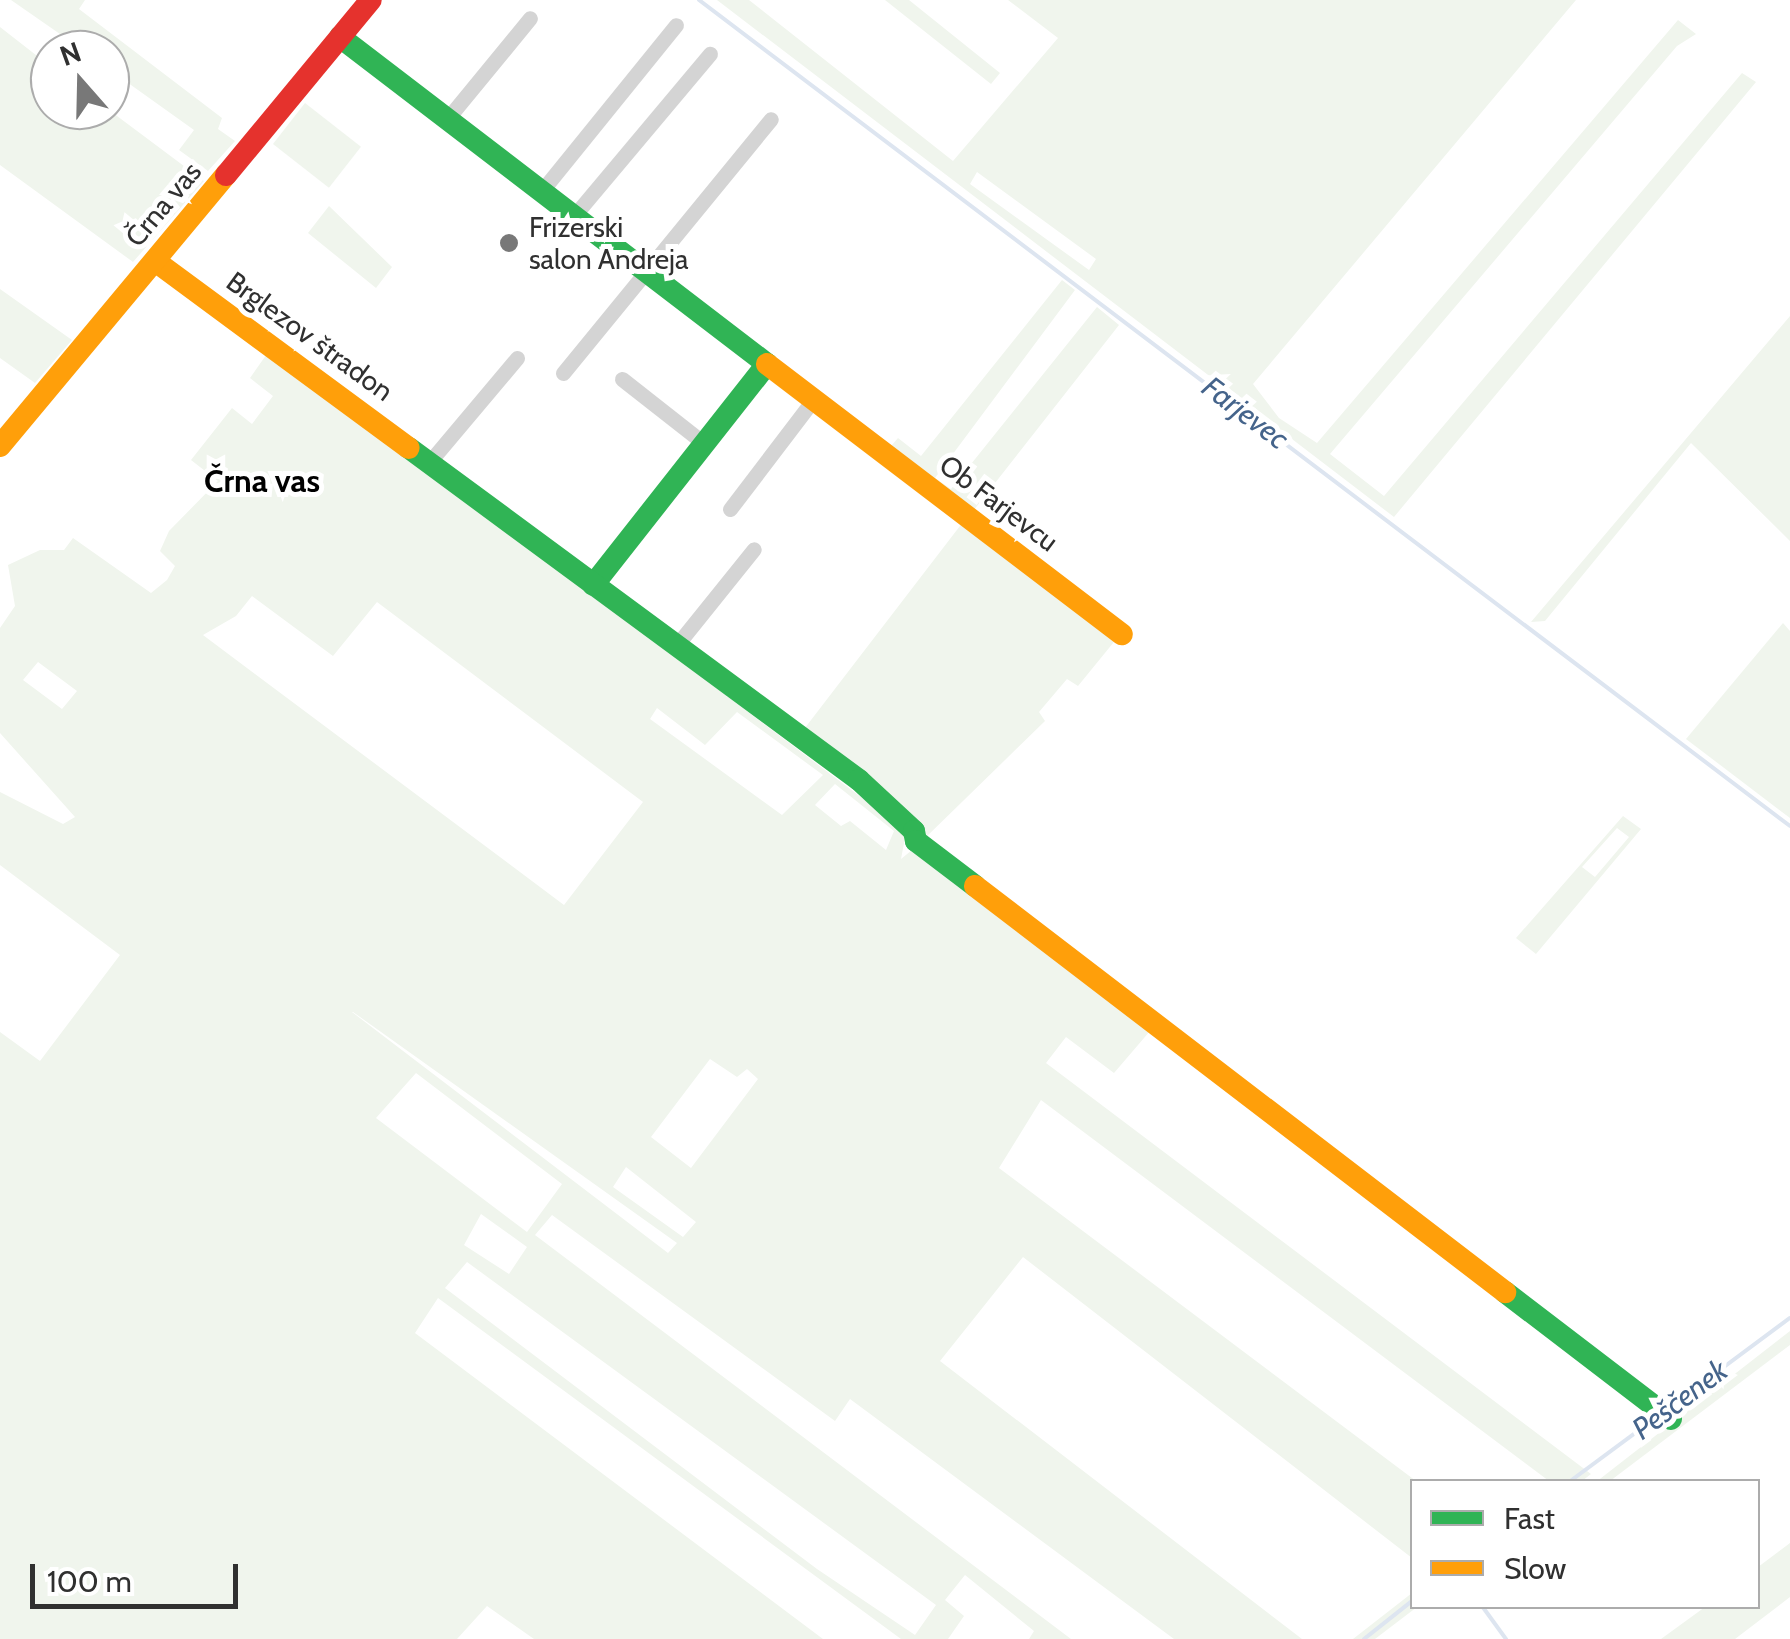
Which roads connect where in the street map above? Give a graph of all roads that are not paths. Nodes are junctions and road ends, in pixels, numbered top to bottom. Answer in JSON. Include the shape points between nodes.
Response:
{"nodes":[{"id":1,"x":372,"y":0,"type":"edge"},
{"id":2,"x":530,"y":18,"type":"dead end"},
{"id":3,"x":676,"y":25,"type":"dead end"},
{"id":4,"x":340,"y":37,"type":"junction"},
{"id":5,"x":710,"y":54,"type":"dead end"},
{"id":6,"x":448,"y":118,"type":"junction"},
{"id":7,"x":771,"y":119,"type":"dead end"},
{"id":8,"x":540,"y":193,"type":"junction"},
{"id":9,"x":573,"y":217,"type":"junction"},
{"id":10,"x":154,"y":261,"type":"junction"},
{"id":11,"x":642,"y":273,"type":"junction"},
{"id":12,"x":517,"y":358,"type":"dead end"},
{"id":13,"x":767,"y":364,"type":"junction"},
{"id":14,"x":563,"y":373,"type":"dead end"},
{"id":15,"x":622,"y":379,"type":"dead end"},
{"id":16,"x":813,"y":400,"type":"junction"},
{"id":17,"x":705,"y":444,"type":"junction"},
{"id":18,"x":0,"y":446,"type":"edge"},
{"id":19,"x":432,"y":460,"type":"junction"},
{"id":20,"x":730,"y":509,"type":"dead end"},
{"id":21,"x":754,"y":549,"type":"dead end"},
{"id":22,"x":593,"y":586,"type":"junction"},
{"id":23,"x":1122,"y":634,"type":"dead end"},
{"id":24,"x":676,"y":646,"type":"junction"},
{"id":25,"x":1671,"y":1419,"type":"dead end"}],
"edges":[{"from":1,"to":4,"type":"street","name":"Črna vas"},
{"from":2,"to":6,"type":"street"},
{"from":3,"to":8,"type":"street"},
{"from":4,"to":6,"type":"street"},
{"from":4,"to":10,"type":"street","name":"Črna vas"},
{"from":5,"to":9,"type":"street"},
{"from":6,"to":8,"type":"street"},
{"from":7,"to":11,"type":"street"},
{"from":8,"to":9,"type":"street"},
{"from":9,"to":11,"type":"street"},
{"from":10,"to":18,"type":"street","name":"Črna vas"},
{"from":10,"to":19,"type":"street","name":"Brglezov štradon"},
{"from":11,"to":13,"type":"street"},
{"from":11,"to":14,"type":"street"},
{"from":12,"to":19,"type":"street"},
{"from":13,"to":16,"type":"street","name":"Ob Farjevcu"},
{"from":13,"to":17,"type":"street"},
{"from":15,"to":17,"type":"street"},
{"from":16,"to":20,"type":"street"},
{"from":16,"to":23,"type":"street","name":"Ob Farjevcu"},
{"from":17,"to":22,"type":"street"},
{"from":19,"to":22,"type":"street","name":"Brglezov štradon"},
{"from":21,"to":24,"type":"street"},
{"from":22,"to":24,"type":"street","name":"Brglezov štradon"},
{"from":24,"to":25,"type":"street","name":"Brglezov štradon","via":[[859,780],[914,831],[916,842]]}]}
